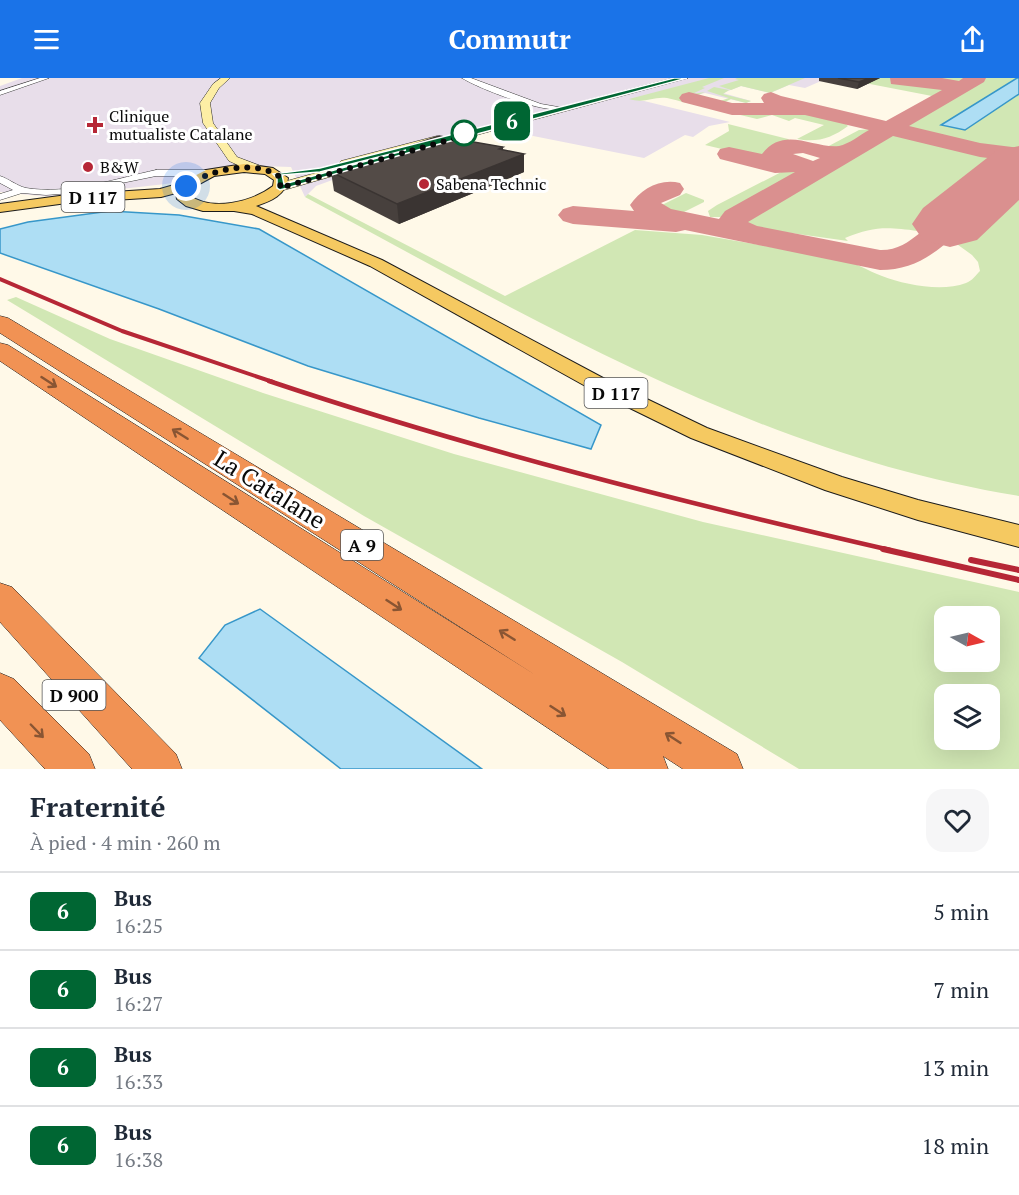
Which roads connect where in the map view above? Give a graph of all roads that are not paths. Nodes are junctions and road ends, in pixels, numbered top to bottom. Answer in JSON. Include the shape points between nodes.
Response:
{"nodes":[{"id":1,"x":46,"y":78,"type":"edge"},
{"id":2,"x":226,"y":78,"type":"edge"},
{"id":3,"x":465,"y":78,"type":"edge"},
{"id":4,"x":676,"y":78,"type":"edge"},
{"id":5,"x":684,"y":78,"type":"edge"},
{"id":6,"x":0,"y":93,"type":"edge"},
{"id":7,"x":541,"y":109,"type":"junction"},
{"id":8,"x":233,"y":159,"type":"junction"},
{"id":9,"x":257,"y":169,"type":"junction"},
{"id":10,"x":214,"y":172,"type":"junction"},
{"id":11,"x":178,"y":173,"type":"junction"},
{"id":12,"x":0,"y":179,"type":"edge"},
{"id":13,"x":276,"y":186,"type":"junction"},
{"id":14,"x":188,"y":189,"type":"junction"},
{"id":15,"x":21,"y":190,"type":"junction"},
{"id":16,"x":0,"y":197,"type":"edge"},
{"id":17,"x":232,"y":206,"type":"junction"},
{"id":18,"x":0,"y":208,"type":"edge"},
{"id":19,"x":0,"y":215,"type":"edge"},
{"id":20,"x":0,"y":323,"type":"edge"},
{"id":21,"x":0,"y":350,"type":"edge"},
{"id":22,"x":1019,"y":526,"type":"edge"},
{"id":23,"x":1019,"y":536,"type":"edge"},
{"id":24,"x":0,"y":598,"type":"edge"},
{"id":25,"x":0,"y":620,"type":"edge"},
{"id":26,"x":1,"y":693,"type":"edge"},
{"id":27,"x":74,"y":769,"type":"edge"},
{"id":28,"x":149,"y":769,"type":"edge"},
{"id":29,"x":162,"y":769,"type":"edge"},
{"id":30,"x":648,"y":769,"type":"edge"},
{"id":31,"x":722,"y":769,"type":"edge"}],
"edges":[{"from":1,"to":6,"type":"street"},
{"from":2,"to":8,"type":"street","via":[[210,94],[205,112],[208,123]]},
{"from":3,"to":7,"type":"street"},
{"from":4,"to":7,"type":"street","via":[[560,108]]},
{"from":5,"to":13,"type":"street"},
{"from":7,"to":13,"type":"street","via":[[320,170]]},
{"from":8,"to":9,"type":"street"},
{"from":8,"to":10,"type":"street"},
{"from":9,"to":10,"type":"main road"},
{"from":9,"to":13,"type":"main road"},
{"from":10,"to":11,"type":"street"},
{"from":10,"to":14,"type":"main road"},
{"from":11,"to":14,"type":"street"},
{"from":11,"to":15,"type":"street","via":[[156,173],[46,192]]},
{"from":12,"to":15,"type":"street"},
{"from":13,"to":17,"type":"main road"},
{"from":13,"to":22,"type":"main road","number":"D 117","via":[[274,202],[694,421],[796,462],[882,490]]},
{"from":14,"to":17,"type":"main road","via":[[204,207]]},
{"from":14,"to":18,"type":"main road","number":"D 117"},
{"from":14,"to":19,"type":"main road","number":"D 117"},
{"from":15,"to":16,"type":"street"},
{"from":17,"to":23,"type":"main road","number":"D 117","via":[[256,210],[376,263],[596,383],[699,433],[834,484]]},
{"from":31,"to":20,"type":"highway","name":"La Catalane","number":"A 9","one_way":true},
{"from":21,"to":30,"type":"highway","name":"La Catalane","number":"A 9","one_way":true},
{"from":24,"to":29,"type":"highway"},
{"from":25,"to":28,"type":"highway","number":"D 900"},
{"from":26,"to":27,"type":"highway","number":"D 900","one_way":true}]}
